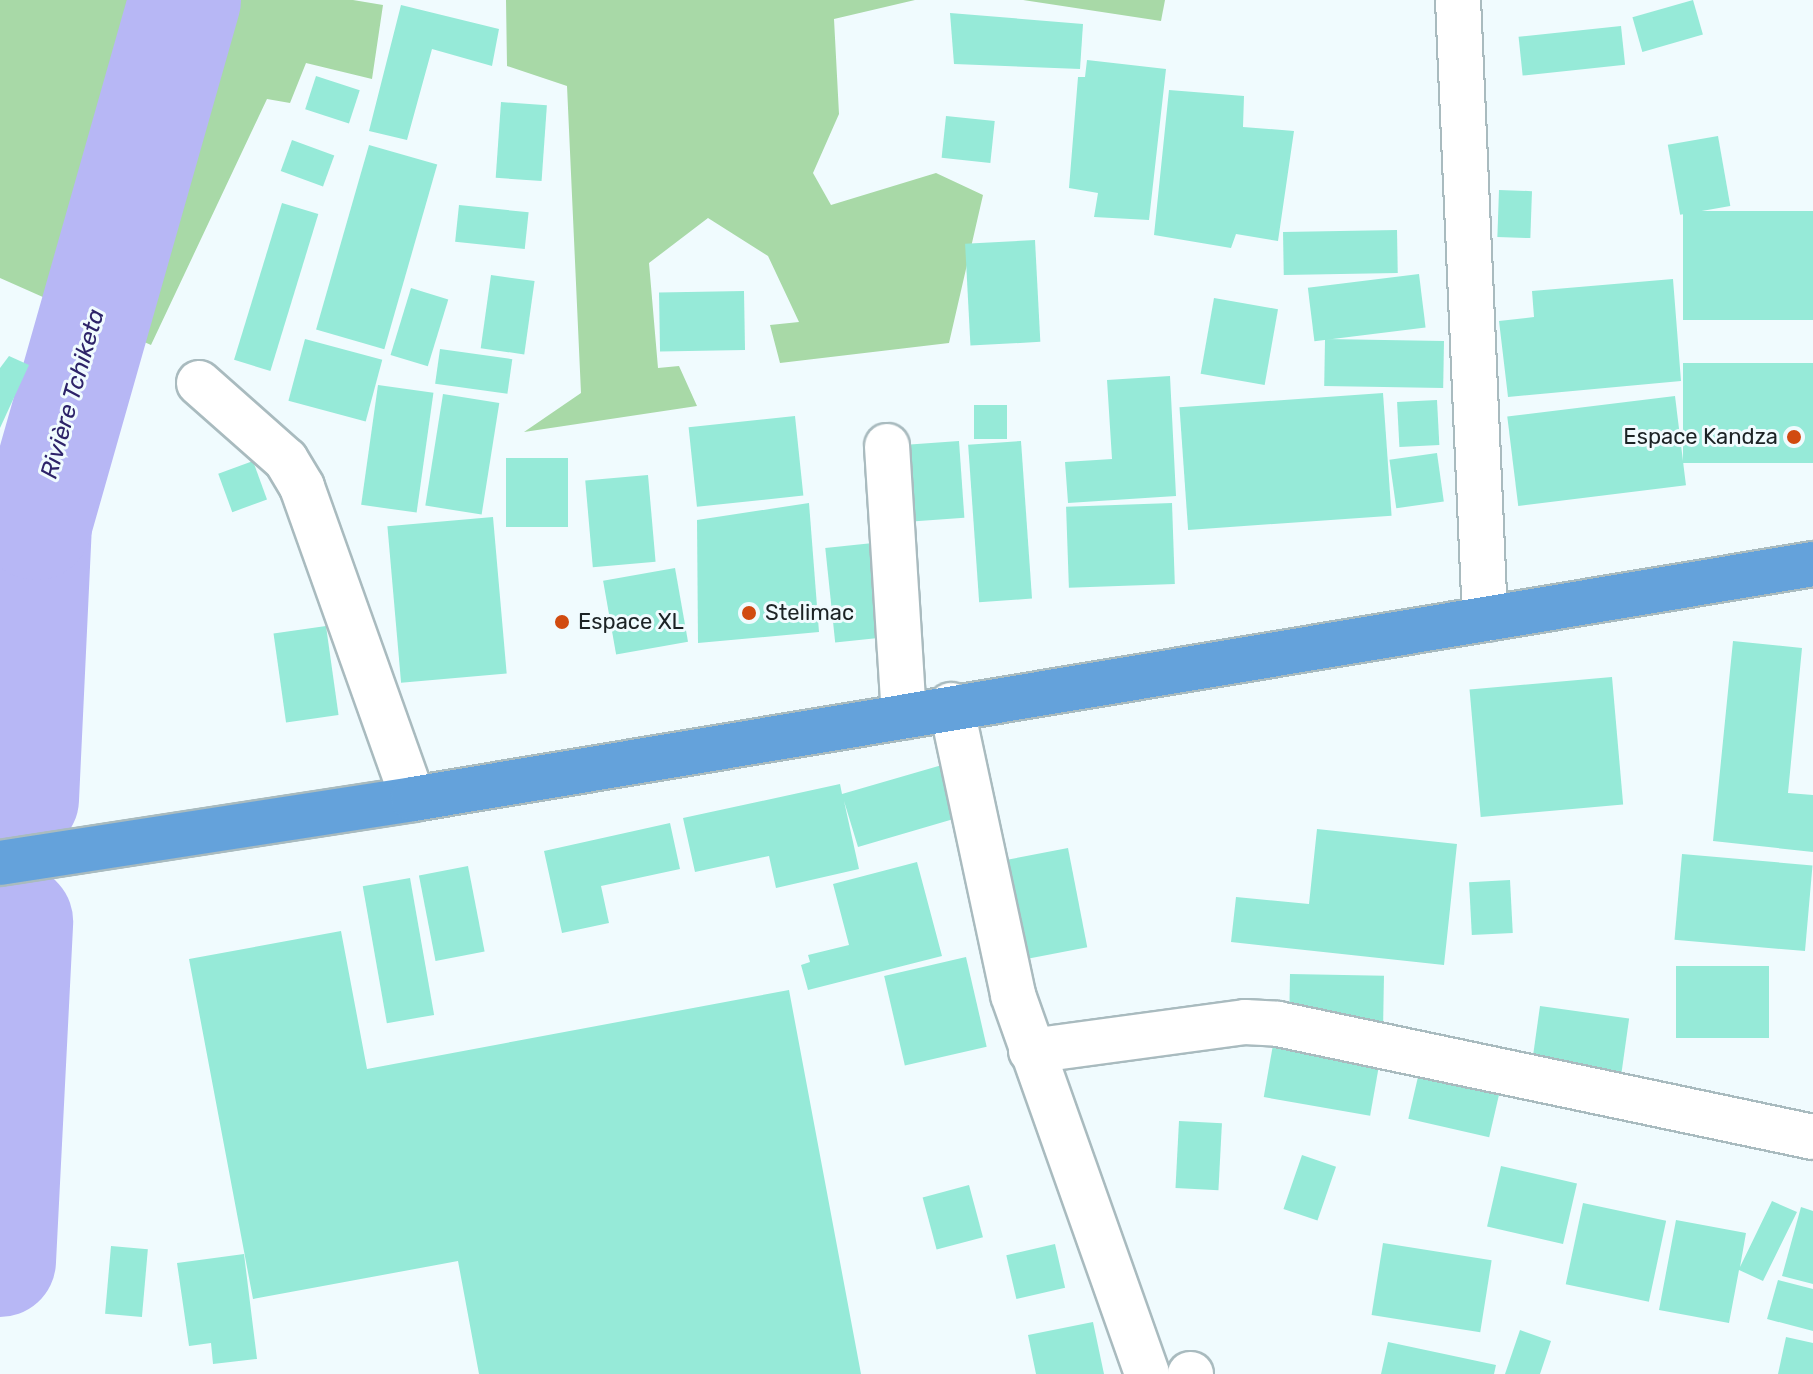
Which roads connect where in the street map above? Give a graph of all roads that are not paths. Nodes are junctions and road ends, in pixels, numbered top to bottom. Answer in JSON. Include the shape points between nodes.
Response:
{"nodes":[{"id":1,"x":1458,"y":0,"type":"edge"},
{"id":2,"x":199,"y":383,"type":"dead end"},
{"id":3,"x":887,"y":446,"type":"dead end"},
{"id":4,"x":1813,"y":564,"type":"edge"},
{"id":5,"x":1485,"y":619,"type":"junction"},
{"id":6,"x":951,"y":705,"type":"junction"},
{"id":7,"x":904,"y":716,"type":"junction"},
{"id":8,"x":413,"y":799,"type":"junction"},
{"id":9,"x":0,"y":863,"type":"edge"},
{"id":10,"x":1031,"y":1051,"type":"junction"},
{"id":11,"x":1813,"y":1137,"type":"edge"},
{"id":12,"x":1147,"y":1374,"type":"edge"}],
"edges":[{"from":1,"to":5,"type":"street"},
{"from":2,"to":8,"type":"street","via":[[286,460],[302,487]]},
{"from":3,"to":7,"type":"street"},
{"from":4,"to":5,"type":"highway"},
{"from":5,"to":6,"type":"highway"},
{"from":6,"to":7,"type":"highway"},
{"from":6,"to":10,"type":"street","via":[[1013,995]]},
{"from":7,"to":8,"type":"highway"},
{"from":8,"to":9,"type":"highway"},
{"from":10,"to":11,"type":"street","via":[[1245,1022],[1278,1024]]},
{"from":10,"to":12,"type":"street"}]}
